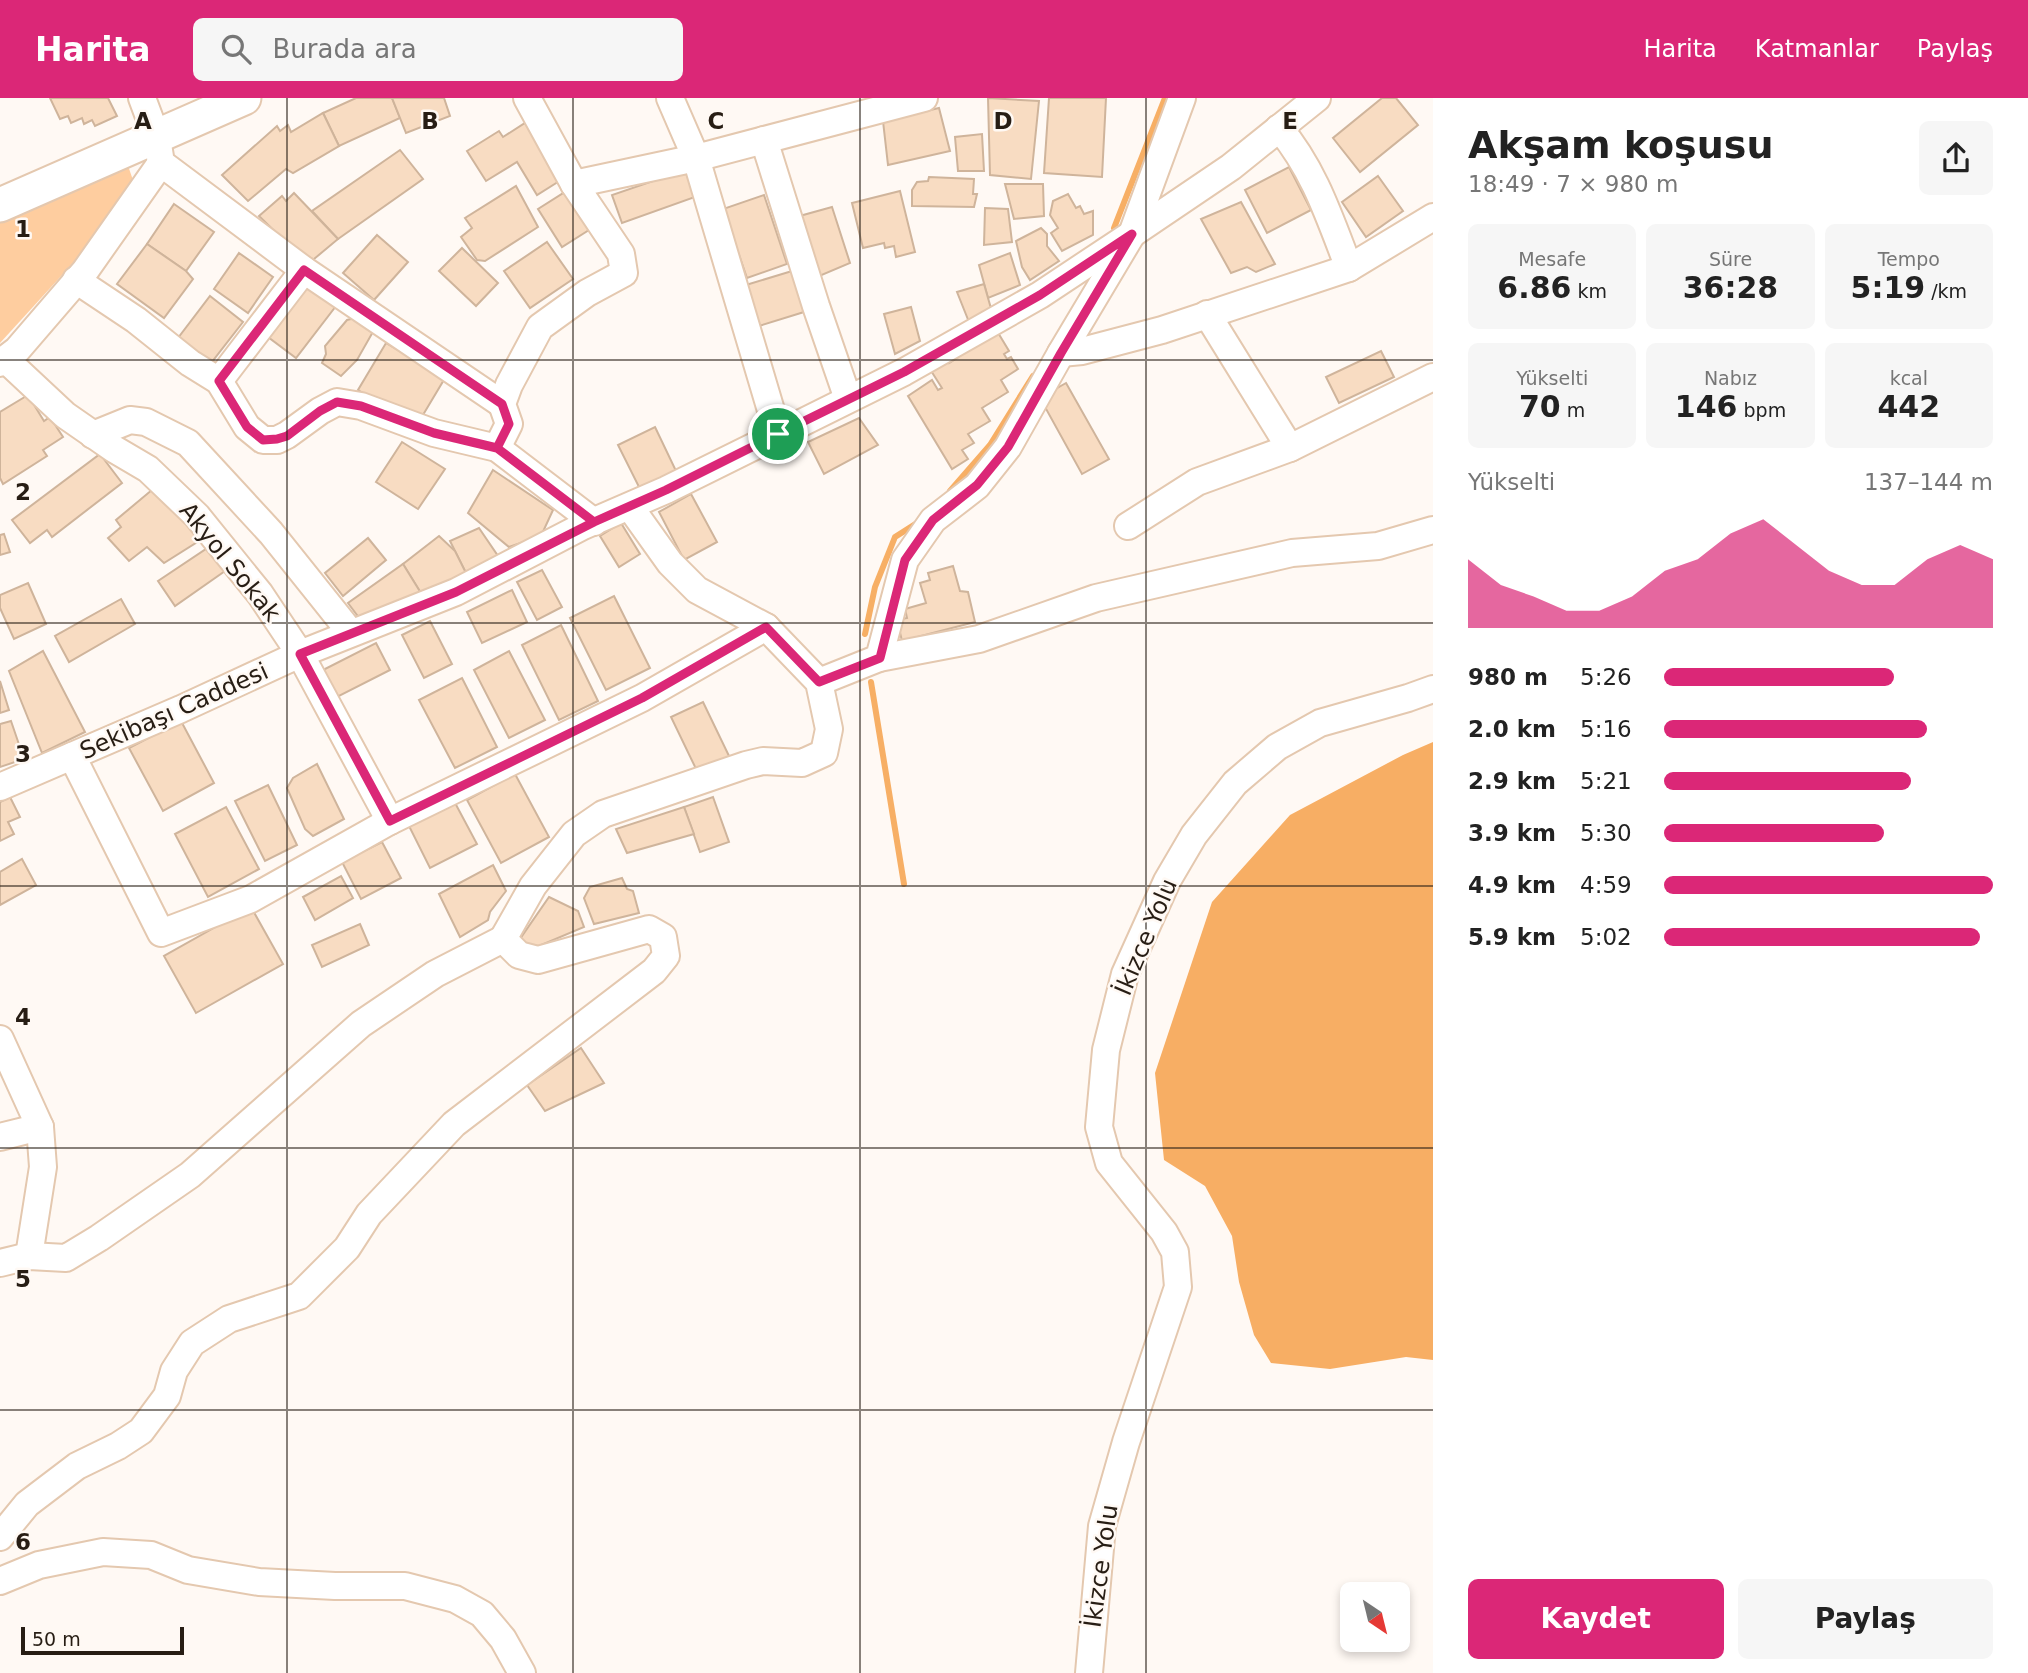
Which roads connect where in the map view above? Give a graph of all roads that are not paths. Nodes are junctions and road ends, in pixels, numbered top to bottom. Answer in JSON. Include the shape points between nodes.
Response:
{"nodes":[{"id":1,"x":142,"y":98,"type":"edge"},
{"id":2,"x":244,"y":98,"type":"edge"},
{"id":3,"x":527,"y":98,"type":"edge"},
{"id":4,"x":670,"y":98,"type":"edge"},
{"id":5,"x":924,"y":98,"type":"edge"},
{"id":6,"x":1182,"y":98,"type":"edge"},
{"id":7,"x":1317,"y":98,"type":"edge"},
{"id":8,"x":1279,"y":128,"type":"junction"},
{"id":9,"x":764,"y":140,"type":"junction"},
{"id":10,"x":159,"y":151,"type":"junction"},
{"id":11,"x":696,"y":158,"type":"junction"},
{"id":12,"x":574,"y":184,"type":"junction"},
{"id":13,"x":0,"y":205,"type":"edge"},
{"id":14,"x":1433,"y":216,"type":"edge"},
{"id":15,"x":1132,"y":234,"type":"junction"},
{"id":16,"x":1349,"y":268,"type":"junction"},
{"id":17,"x":304,"y":270,"type":"junction"},
{"id":18,"x":72,"y":286,"type":"junction"},
{"id":19,"x":1207,"y":314,"type":"junction"},
{"id":20,"x":1061,"y":353,"type":"junction"},
{"id":21,"x":7,"y":357,"type":"edge"},
{"id":22,"x":1433,"y":377,"type":"edge"},
{"id":23,"x":219,"y":381,"type":"junction"},
{"id":24,"x":848,"y":400,"type":"junction"},
{"id":25,"x":502,"y":404,"type":"junction"},
{"id":26,"x":778,"y":434,"type":"junction"},
{"id":27,"x":93,"y":436,"type":"junction"},
{"id":28,"x":497,"y":448,"type":"junction"},
{"id":29,"x":1290,"y":448,"type":"junction"},
{"id":30,"x":630,"y":506,"type":"junction"},
{"id":31,"x":594,"y":522,"type":"junction"},
{"id":32,"x":1128,"y":526,"type":"dead end"},
{"id":33,"x":1433,"y":530,"type":"edge"},
{"id":34,"x":766,"y":627,"type":"junction"},
{"id":35,"x":351,"y":633,"type":"junction"},
{"id":36,"x":300,"y":654,"type":"junction"},
{"id":37,"x":880,"y":658,"type":"junction"},
{"id":38,"x":819,"y":682,"type":"junction"},
{"id":39,"x":1433,"y":689,"type":"edge"},
{"id":40,"x":72,"y":756,"type":"junction"},
{"id":41,"x":0,"y":787,"type":"edge"},
{"id":42,"x":390,"y":821,"type":"junction"},
{"id":43,"x":503,"y":939,"type":"junction"},
{"id":44,"x":0,"y":1039,"type":"edge"},
{"id":45,"x":40,"y":1127,"type":"junction"},
{"id":46,"x":0,"y":1137,"type":"edge"},
{"id":47,"x":29,"y":1256,"type":"junction"},
{"id":48,"x":0,"y":1263,"type":"edge"},
{"id":49,"x":0,"y":1537,"type":"edge"},
{"id":50,"x":0,"y":1581,"type":"edge"},
{"id":51,"x":522,"y":1673,"type":"edge"},
{"id":52,"x":1089,"y":1673,"type":"edge"}],
"edges":[{"from":1,"to":10,"type":"street"},
{"from":2,"to":10,"type":"main road"},
{"from":3,"to":12,"type":"street"},
{"from":4,"to":11,"type":"street"},
{"from":5,"to":9,"type":"street"},
{"from":6,"to":15,"type":"street"},
{"from":7,"to":8,"type":"street","name":"Sekibaşı Caddesi"},
{"from":8,"to":15,"type":"street","name":"Sekibaşı Caddesi","via":[[1231,167]]},
{"from":8,"to":16,"type":"street","via":[[1312,175]]},
{"from":9,"to":11,"type":"street"},
{"from":9,"to":24,"type":"street"},
{"from":10,"to":13,"type":"main road"},
{"from":10,"to":17,"type":"street"},
{"from":10,"to":18,"type":"street"},
{"from":11,"to":12,"type":"street"},
{"from":11,"to":26,"type":"street"},
{"from":12,"to":25,"type":"street","via":[[621,254],[624,273],[540,327]]},
{"from":14,"to":16,"type":"street"},
{"from":15,"to":20,"type":"street"},
{"from":15,"to":24,"type":"street","name":"Sekibaşı Caddesi","via":[[1040,295]]},
{"from":16,"to":19,"type":"street"},
{"from":17,"to":23,"type":"street"},
{"from":17,"to":25,"type":"street"},
{"from":18,"to":21,"type":"street"},
{"from":18,"to":23,"type":"street","via":[[136,320]]},
{"from":19,"to":20,"type":"street","via":[[1096,348]]},
{"from":19,"to":29,"type":"street"},
{"from":20,"to":37,"type":"street","via":[[1008,447],[977,485],[933,520],[905,560]]},
{"from":21,"to":27,"type":"street","name":"Akyol Sokak"},
{"from":22,"to":29,"type":"street"},
{"from":23,"to":28,"type":"street","via":[[247,427],[263,440],[287,436],[337,402]]},
{"from":24,"to":26,"type":"street","name":"Sekibaşı Caddesi"},
{"from":25,"to":28,"type":"street","via":[[509,424]]},
{"from":26,"to":30,"type":"street","name":"Sekibaşı Caddesi"},
{"from":27,"to":35,"type":"street","via":[[130,421],[146,422],[188,443],[271,533]]},
{"from":27,"to":36,"type":"street","name":"Akyol Sokak","via":[[148,468],[197,516],[260,594]]},
{"from":28,"to":31,"type":"street"},
{"from":29,"to":32,"type":"street","via":[[1197,482]]},
{"from":30,"to":31,"type":"street","name":"Sekibaşı Caddesi"},
{"from":30,"to":34,"type":"street","via":[[670,563],[697,590]]},
{"from":31,"to":35,"type":"street","name":"Sekibaşı Caddesi","via":[[456,592]]},
{"from":33,"to":37,"type":"street","via":[[1378,546],[1292,553],[1096,598],[979,639]]},
{"from":34,"to":38,"type":"street"},
{"from":34,"to":42,"type":"street","via":[[642,698]]},
{"from":35,"to":36,"type":"street","name":"Sekibaşı Caddesi"},
{"from":36,"to":40,"type":"street","name":"Sekibaşı Caddesi"},
{"from":36,"to":42,"type":"street","name":"Akyol Sokak"},
{"from":37,"to":38,"type":"street"},
{"from":38,"to":43,"type":"street","via":[[828,729],[824,753],[802,763],[746,765],[603,814],[574,834],[533,886]]},
{"from":39,"to":52,"type":"street","name":"İkizce Yolu","via":[[1320,723],[1277,747],[1235,783],[1194,835],[1167,881],[1125,974],[1106,1050],[1099,1127],[1109,1163],[1175,1252],[1178,1287],[1102,1526]]},
{"from":40,"to":41,"type":"street","name":"Sekibaşı Caddesi"},
{"from":40,"to":42,"type":"street","via":[[161,933],[251,899]]},
{"from":43,"to":47,"type":"street","via":[[435,974],[361,1024],[190,1175],[99,1238],[66,1258]]},
{"from":43,"to":49,"type":"street","via":[[519,955],[538,960],[649,929],[663,937],[666,956],[654,971],[454,1124],[369,1214],[347,1248],[299,1296],[229,1319],[192,1343],[174,1371],[167,1396],[141,1431],[77,1466],[27,1504]]},
{"from":44,"to":45,"type":"street"},
{"from":45,"to":46,"type":"street"},
{"from":45,"to":47,"type":"street","via":[[43,1167]]},
{"from":47,"to":48,"type":"street"},
{"from":50,"to":51,"type":"street","via":[[38,1565],[103,1552],[150,1555],[188,1570],[259,1582],[405,1586],[455,1599],[482,1614]]}]}
